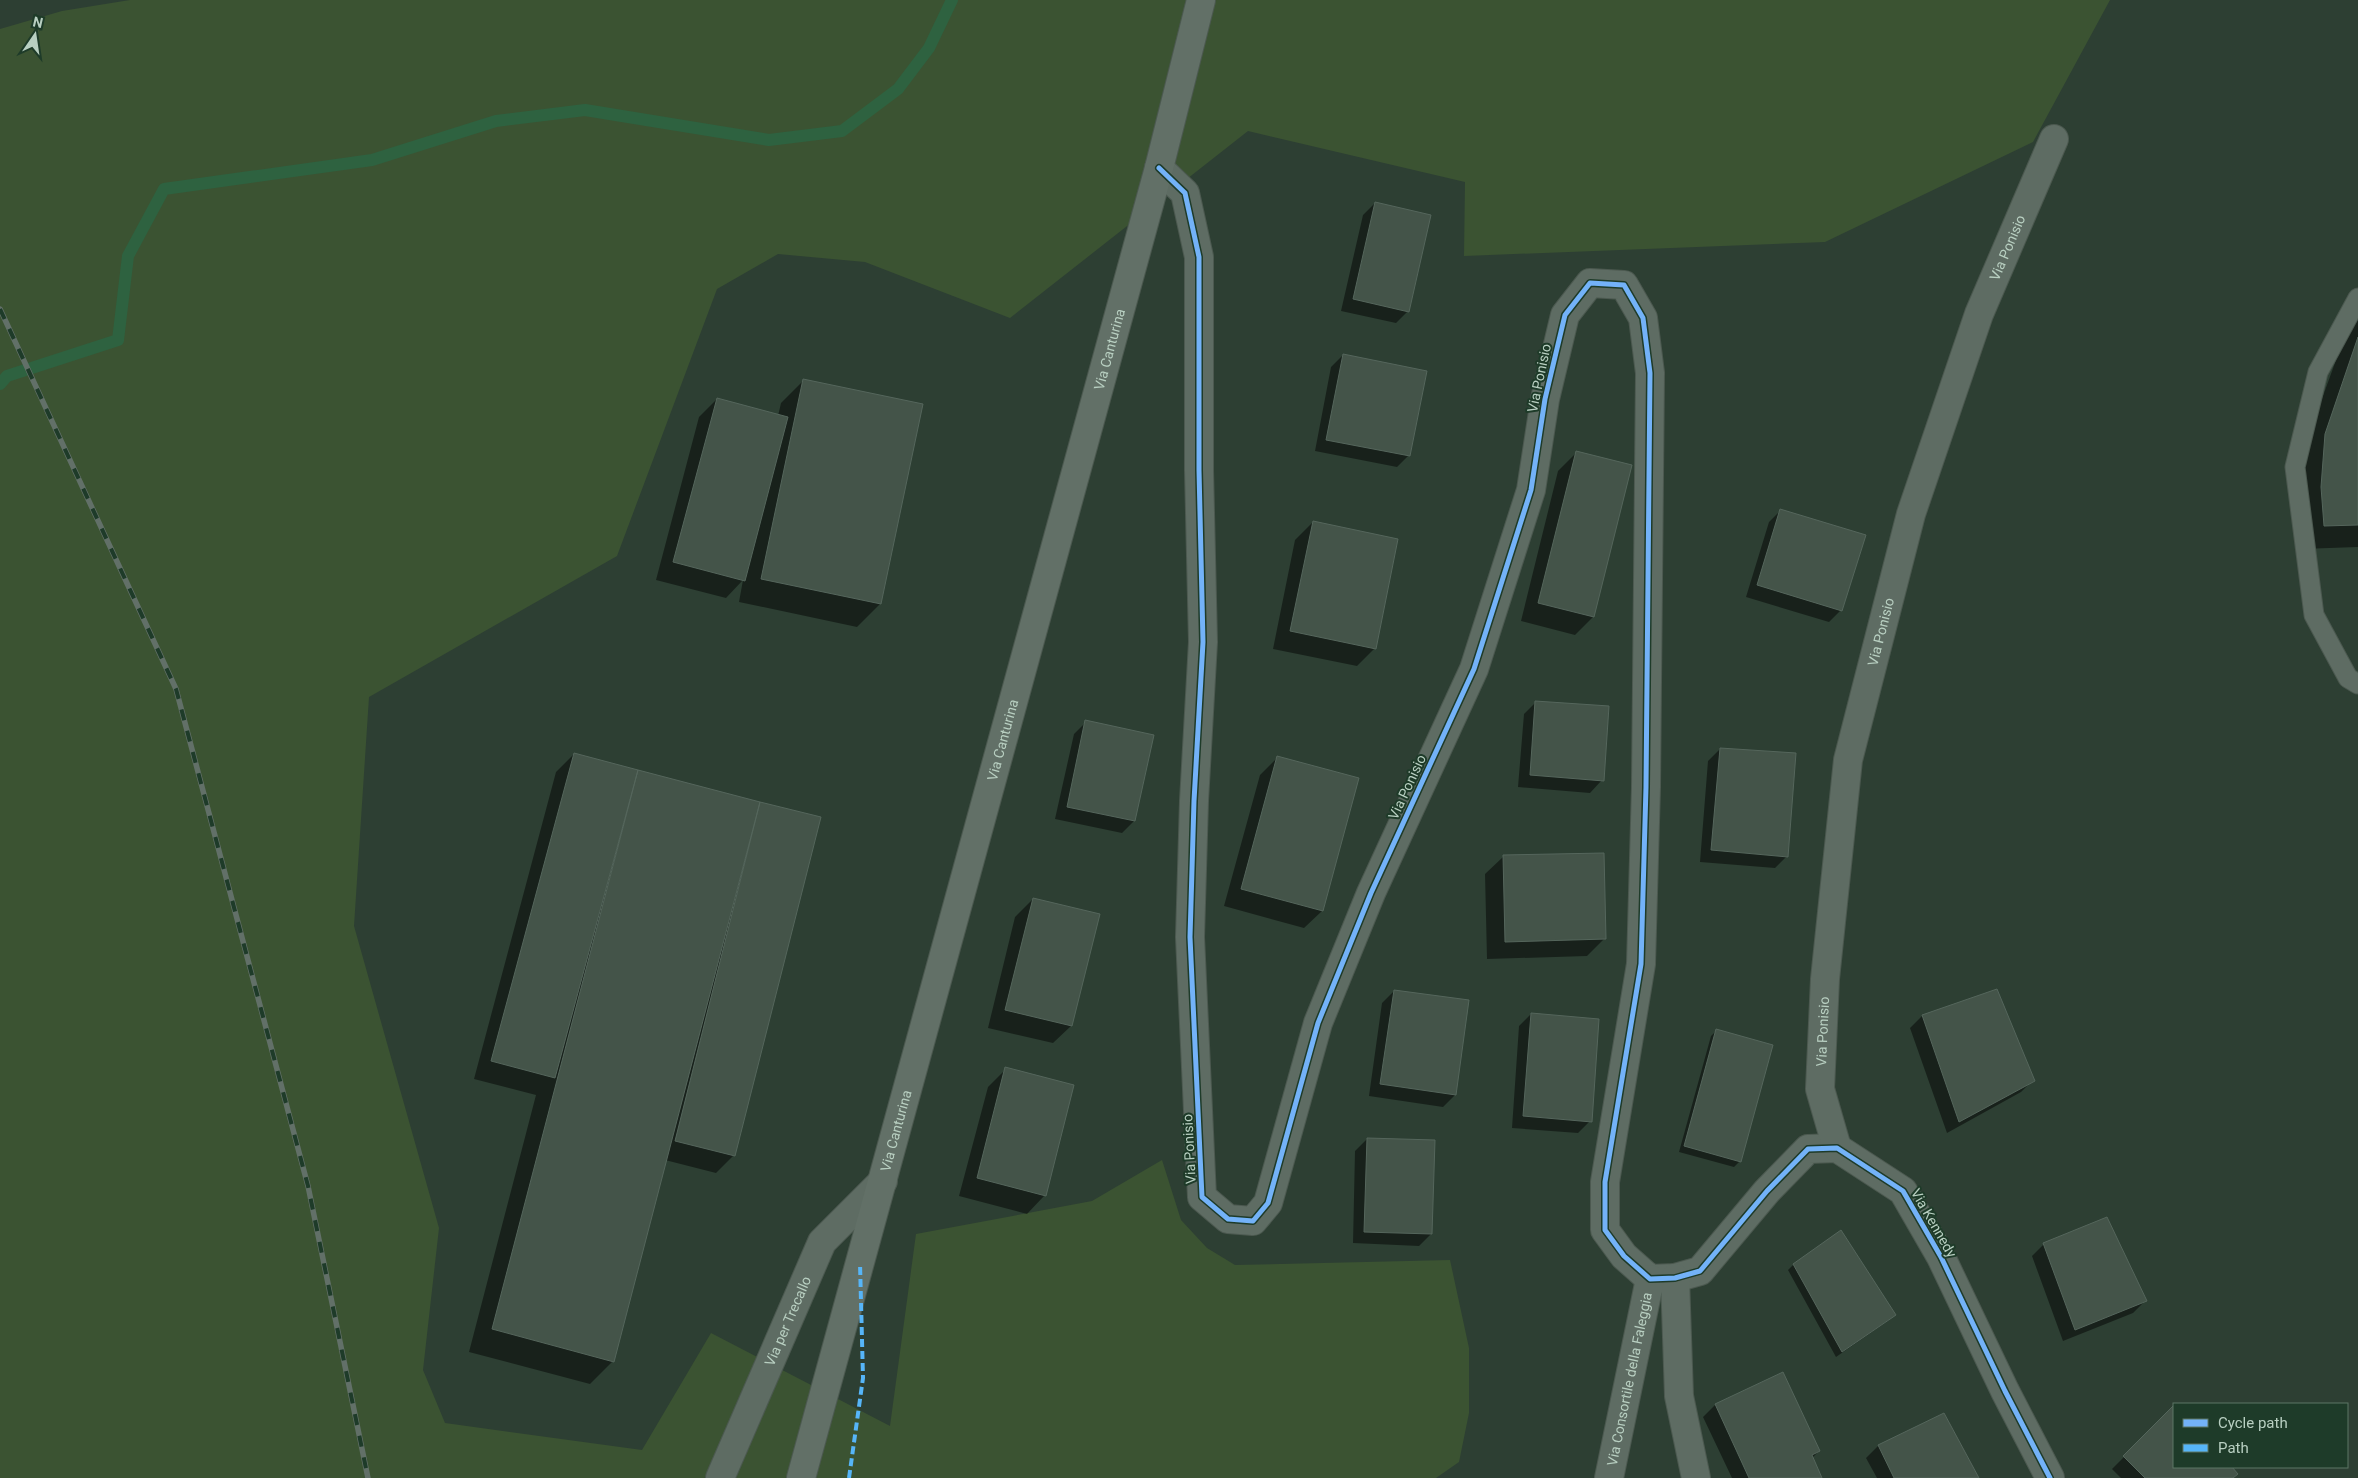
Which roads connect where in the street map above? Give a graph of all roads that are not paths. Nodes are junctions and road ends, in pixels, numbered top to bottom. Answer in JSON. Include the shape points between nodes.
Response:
{"nodes":[{"id":1,"x":1200,"y":0,"type":"edge"},
{"id":2,"x":2054,"y":140,"type":"dead end"},
{"id":3,"x":1159,"y":168,"type":"junction"},
{"id":4,"x":2358,"y":298,"type":"edge"},
{"id":5,"x":2358,"y":684,"type":"edge"},
{"id":6,"x":1837,"y":1148,"type":"junction"},
{"id":7,"x":883,"y":1181,"type":"junction"},
{"id":8,"x":1662,"y":1278,"type":"junction"},
{"id":9,"x":720,"y":1478,"type":"edge"},
{"id":10,"x":801,"y":1478,"type":"edge"},
{"id":11,"x":1609,"y":1478,"type":"edge"},
{"id":12,"x":1696,"y":1478,"type":"edge"},
{"id":13,"x":2050,"y":1478,"type":"edge"}],
"edges":[{"from":1,"to":3,"type":"main road","name":"Via Canturina"},
{"from":2,"to":6,"type":"street","name":"Via Ponisio","via":[[1979,314],[1914,505],[1848,760],[1825,978],[1820,1089]]},
{"from":3,"to":7,"type":"main road","name":"Via Canturina"},
{"from":3,"to":8,"type":"street","name":"Via Ponisio","via":[[1185,193],[1199,257],[1203,642],[1190,937],[1202,1198],[1228,1219],[1253,1221],[1268,1203],[1318,1023],[1371,893],[1474,669],[1531,490],[1545,399],[1565,315],[1590,283],[1624,285],[1643,318],[1650,373],[1646,787],[1641,964],[1605,1182],[1605,1230],[1624,1256]]},
{"from":4,"to":5,"type":"lane","via":[[2318,372],[2295,467],[2314,615],[2348,678]]},
{"from":6,"to":8,"type":"street","via":[[1808,1149],[1767,1191],[1700,1271]]},
{"from":6,"to":13,"type":"street","name":"Via Kennedy","via":[[1903,1191],[1941,1257]]},
{"from":7,"to":9,"type":"street","name":"Via per Trecallo","via":[[822,1242]]},
{"from":7,"to":10,"type":"main road","name":"Via Canturina"},
{"from":8,"to":11,"type":"street","name":"Via Consortile della Faleggia"},
{"from":8,"to":12,"type":"street","via":[[1679,1396]]}]}
